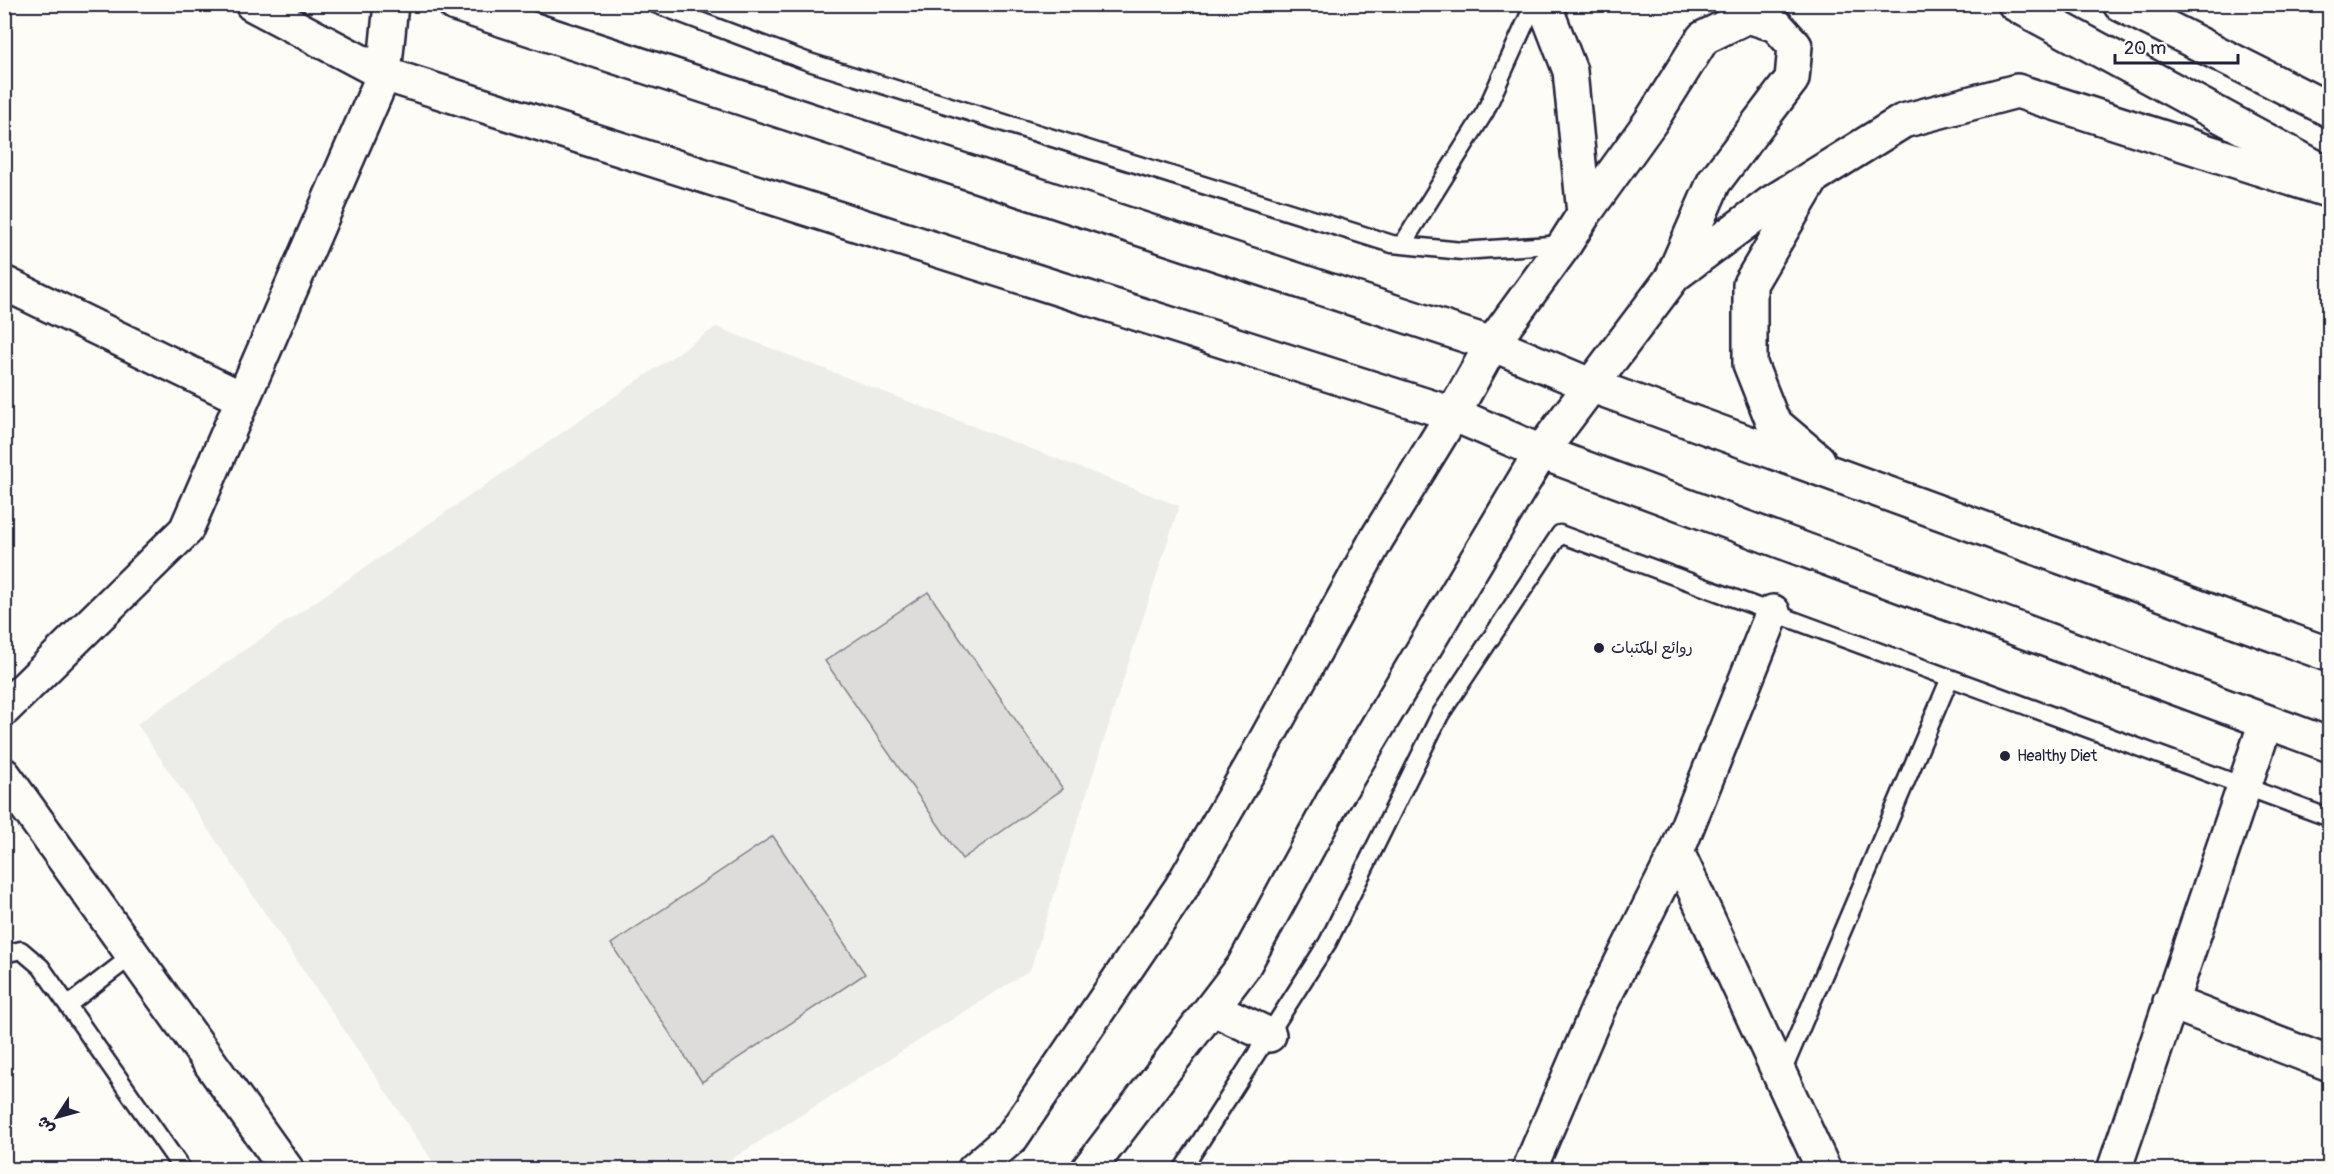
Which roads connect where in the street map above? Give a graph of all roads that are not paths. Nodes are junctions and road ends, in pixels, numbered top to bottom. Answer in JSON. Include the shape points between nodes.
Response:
{"nodes":[{"id":1,"x":252,"y":4,"type":"edge"},
{"id":2,"x":391,"y":4,"type":"edge"},
{"id":3,"x":454,"y":4,"type":"edge"},
{"id":4,"x":654,"y":4,"type":"edge"},
{"id":5,"x":1534,"y":4,"type":"edge"},
{"id":6,"x":1544,"y":4,"type":"edge"},
{"id":7,"x":2015,"y":4,"type":"edge"},
{"id":8,"x":2120,"y":4,"type":"edge"},
{"id":9,"x":384,"y":74,"type":"junction"},
{"id":10,"x":2330,"y":110,"type":"edge"},
{"id":11,"x":2330,"y":175,"type":"edge"},
{"id":12,"x":1814,"y":176,"type":"junction"},
{"id":13,"x":2330,"y":191,"type":"edge"},
{"id":14,"x":1584,"y":214,"type":"junction"},
{"id":15,"x":1565,"y":244,"type":"junction"},
{"id":16,"x":1402,"y":245,"type":"junction"},
{"id":17,"x":1672,"y":278,"type":"junction"},
{"id":18,"x":4,"y":283,"type":"edge"},
{"id":19,"x":1492,"y":344,"type":"junction"},
{"id":20,"x":1590,"y":385,"type":"junction"},
{"id":21,"x":243,"y":399,"type":"junction"},
{"id":22,"x":1454,"y":414,"type":"junction"},
{"id":23,"x":1541,"y":452,"type":"junction"},
{"id":24,"x":1833,"y":473,"type":"junction"},
{"id":25,"x":1773,"y":612,"type":"junction"},
{"id":26,"x":2330,"y":655,"type":"edge"},
{"id":27,"x":1950,"y":678,"type":"junction"},
{"id":28,"x":4,"y":709,"type":"edge"},
{"id":29,"x":2266,"y":722,"type":"junction"},
{"id":30,"x":2330,"y":745,"type":"edge"},
{"id":31,"x":4,"y":775,"type":"edge"},
{"id":32,"x":2244,"y":786,"type":"junction"},
{"id":33,"x":2330,"y":818,"type":"edge"},
{"id":34,"x":1677,"y":852,"type":"junction"},
{"id":35,"x":4,"y":954,"type":"edge"},
{"id":36,"x":133,"y":955,"type":"junction"},
{"id":37,"x":2170,"y":1002,"type":"junction"},
{"id":38,"x":68,"y":1005,"type":"junction"},
{"id":39,"x":1212,"y":1008,"type":"junction"},
{"id":40,"x":1269,"y":1035,"type":"junction"},
{"id":41,"x":2330,"y":1064,"type":"edge"},
{"id":42,"x":1781,"y":1075,"type":"junction"},
{"id":43,"x":183,"y":1170,"type":"edge"},
{"id":44,"x":287,"y":1170,"type":"edge"},
{"id":45,"x":974,"y":1170,"type":"edge"},
{"id":46,"x":1088,"y":1170,"type":"edge"},
{"id":47,"x":1182,"y":1170,"type":"edge"},
{"id":48,"x":1529,"y":1170,"type":"edge"},
{"id":49,"x":1824,"y":1170,"type":"edge"},
{"id":50,"x":2114,"y":1170,"type":"edge"}],
"edges":[{"from":1,"to":9,"type":"main road"},
{"from":2,"to":9,"type":"main road"},
{"from":3,"to":19,"type":"main road"},
{"from":4,"to":16,"type":"lane","via":[[809,62]]},
{"from":5,"to":16,"type":"lane","via":[[1485,112]]},
{"from":6,"to":14,"type":"main road","via":[[1570,70]]},
{"from":7,"to":11,"type":"main road"},
{"from":8,"to":10,"type":"main road"},
{"from":9,"to":21,"type":"main road"},
{"from":9,"to":22,"type":"main road"},
{"from":12,"to":13,"type":"main road","via":[[1903,121],[2017,91]]},
{"from":12,"to":17,"type":"main road","via":[[1771,202]]},
{"from":12,"to":24,"type":"main road","via":[[1750,284],[1750,364],[1773,422]]},
{"from":14,"to":15,"type":"main road"},
{"from":14,"to":17,"type":"main road","via":[[1651,121],[1703,38],[1748,16],[1776,24],[1795,46],[1792,79],[1714,182]]},
{"from":15,"to":16,"type":"lane","via":[[1462,251]]},
{"from":15,"to":19,"type":"main road"},
{"from":17,"to":20,"type":"main road"},
{"from":18,"to":21,"type":"main road"},
{"from":19,"to":20,"type":"main road"},
{"from":19,"to":22,"type":"main road"},
{"from":20,"to":23,"type":"main road"},
{"from":20,"to":24,"type":"main road"},
{"from":21,"to":28,"type":"main road","via":[[186,530]]},
{"from":22,"to":23,"type":"main road"},
{"from":22,"to":45,"type":"main road","via":[[1376,540],[1180,888],[1012,1137]]},
{"from":23,"to":29,"type":"main road"},
{"from":23,"to":39,"type":"main road","via":[[1332,802],[1243,967]]},
{"from":24,"to":26,"type":"main road"},
{"from":25,"to":27,"type":"lane"},
{"from":25,"to":34,"type":"main road"},
{"from":25,"to":40,"type":"lane","via":[[1560,534],[1440,715],[1328,942]]},
{"from":27,"to":32,"type":"lane"},
{"from":27,"to":42,"type":"lane"},
{"from":29,"to":30,"type":"main road"},
{"from":29,"to":32,"type":"main road"},
{"from":31,"to":36,"type":"main road"},
{"from":32,"to":33,"type":"lane"},
{"from":32,"to":37,"type":"main road"},
{"from":34,"to":42,"type":"main road"},
{"from":34,"to":48,"type":"main road","via":[[1598,1009]]},
{"from":35,"to":38,"type":"lane","via":[[21,950],[41,967]]},
{"from":36,"to":38,"type":"lane"},
{"from":36,"to":44,"type":"main road"},
{"from":37,"to":41,"type":"main road"},
{"from":37,"to":50,"type":"main road"},
{"from":38,"to":43,"type":"lane"},
{"from":39,"to":40,"type":"main road"},
{"from":39,"to":46,"type":"main road"},
{"from":40,"to":47,"type":"lane"},
{"from":42,"to":49,"type":"main road"}]}
